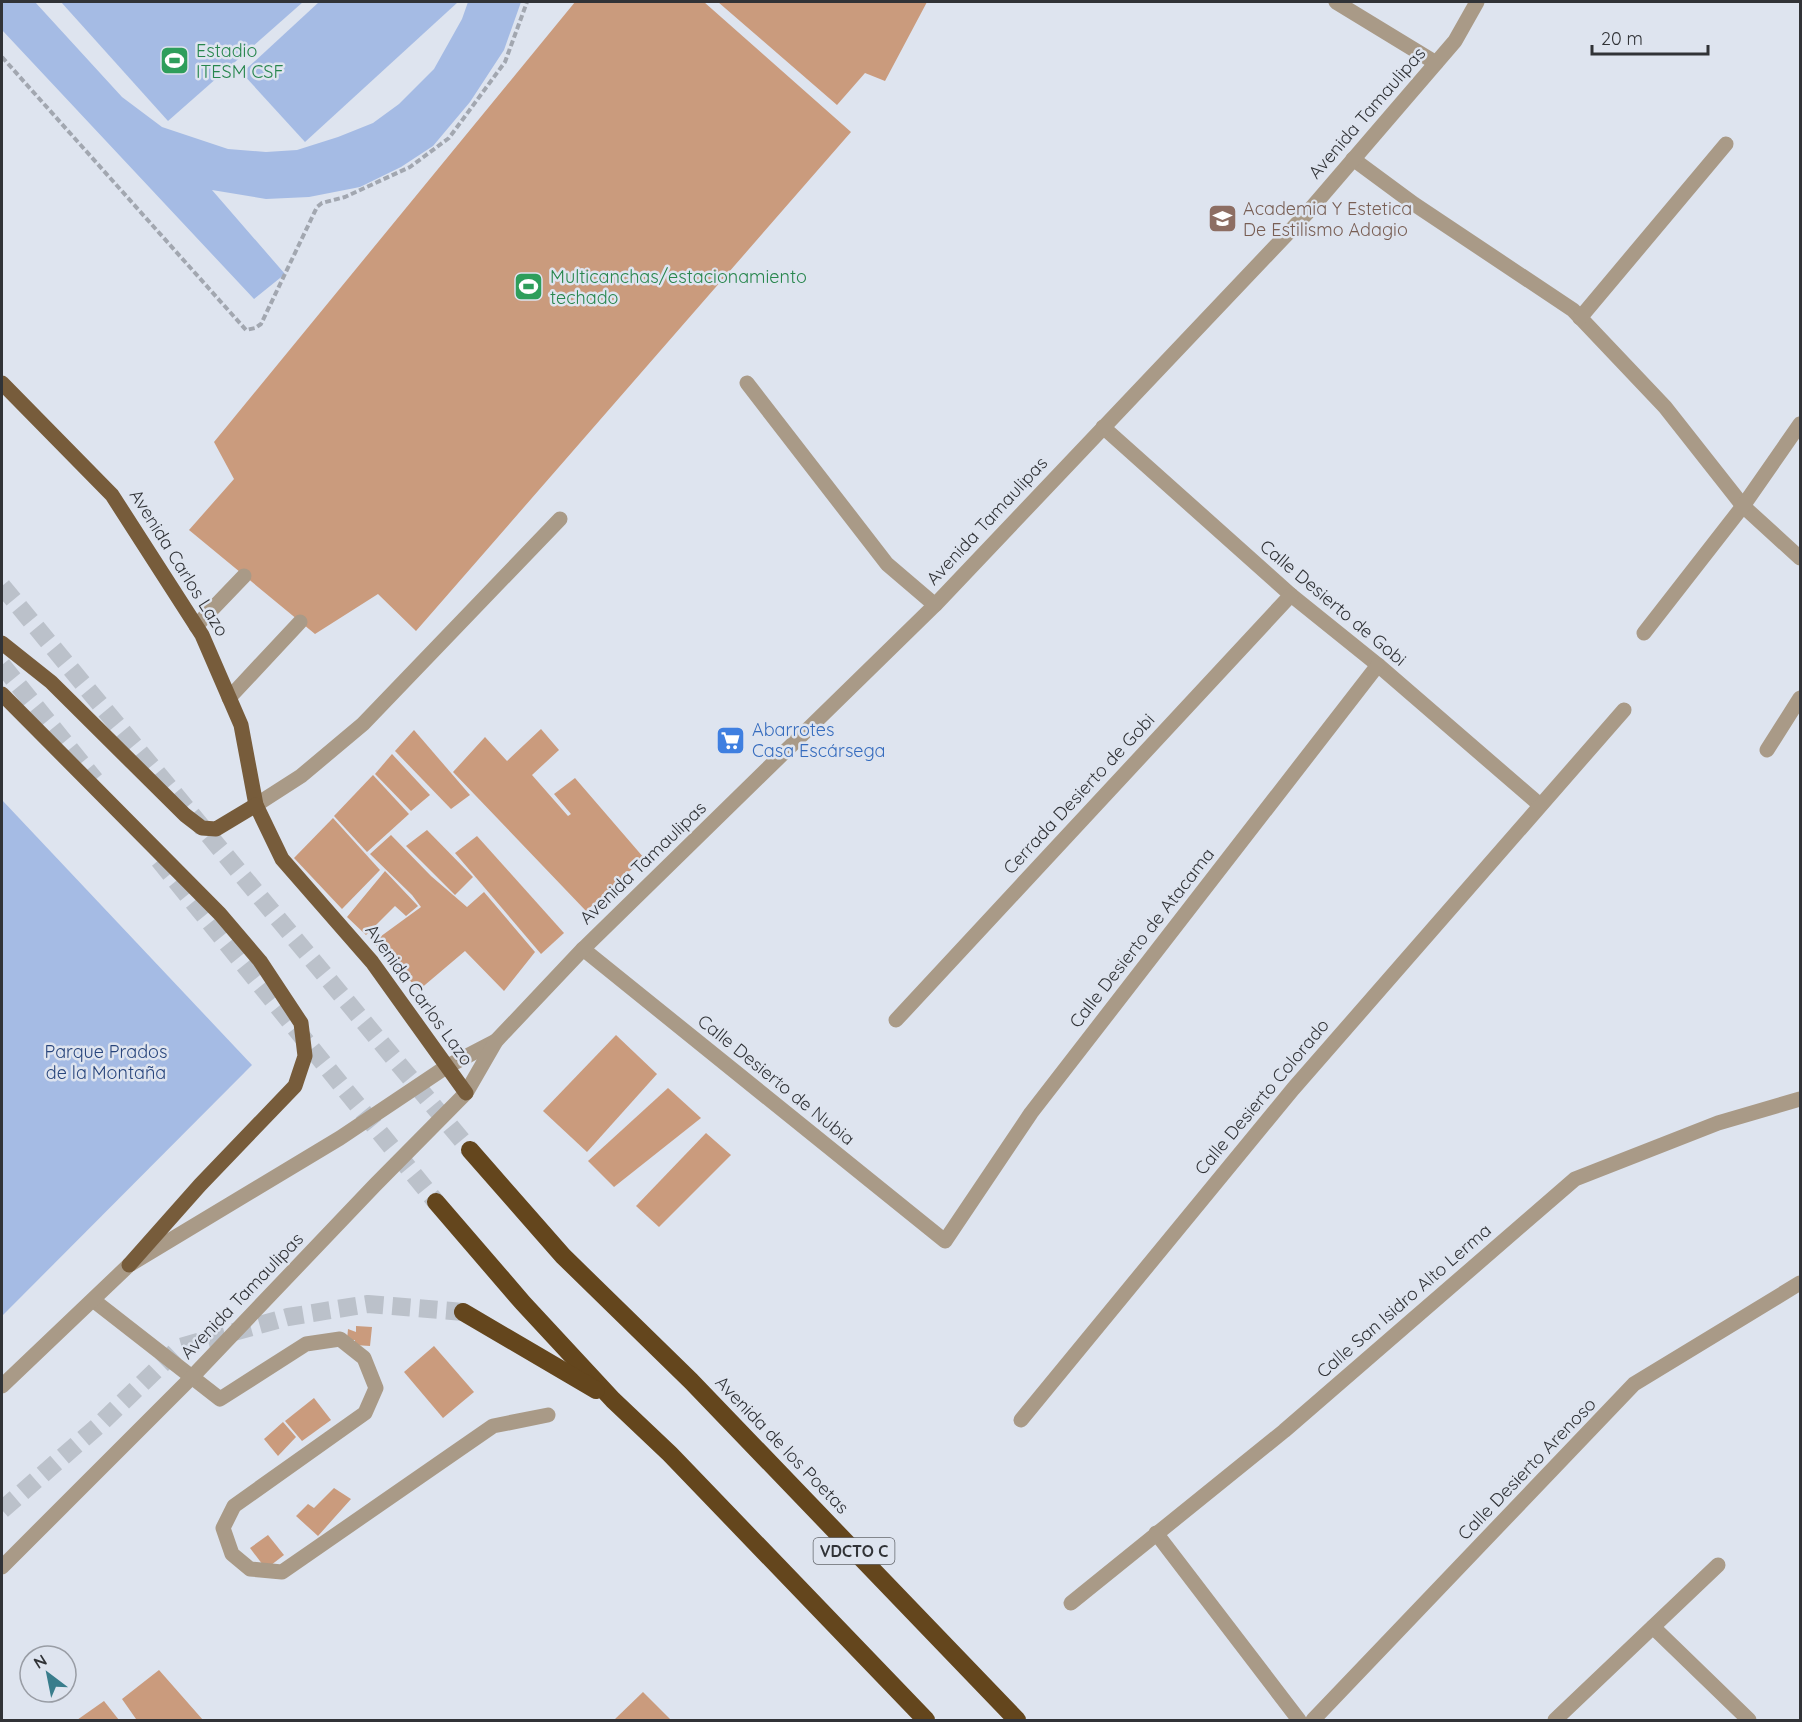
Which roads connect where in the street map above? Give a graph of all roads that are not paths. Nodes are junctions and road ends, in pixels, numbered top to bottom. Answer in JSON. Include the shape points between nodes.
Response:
{"nodes":[{"id":1,"x":1336,"y":2,"type":"edge"},
{"id":2,"x":1478,"y":2,"type":"edge"},
{"id":3,"x":1436,"y":63,"type":"junction"},
{"id":4,"x":1726,"y":144,"type":"dead end"},
{"id":5,"x":1353,"y":159,"type":"junction"},
{"id":6,"x":1580,"y":318,"type":"junction"},
{"id":7,"x":2,"y":383,"type":"edge"},
{"id":8,"x":747,"y":383,"type":"dead end"},
{"id":9,"x":1800,"y":424,"type":"edge"},
{"id":10,"x":1103,"y":427,"type":"junction"},
{"id":11,"x":1743,"y":506,"type":"junction"},
{"id":12,"x":560,"y":519,"type":"dead end"},
{"id":13,"x":1800,"y":558,"type":"edge"},
{"id":14,"x":244,"y":576,"type":"dead end"},
{"id":15,"x":1290,"y":595,"type":"junction"},
{"id":16,"x":934,"y":605,"type":"junction"},
{"id":17,"x":300,"y":622,"type":"dead end"},
{"id":18,"x":196,"y":627,"type":"junction"},
{"id":19,"x":1644,"y":633,"type":"dead end"},
{"id":20,"x":2,"y":643,"type":"edge"},
{"id":21,"x":1378,"y":665,"type":"junction"},
{"id":22,"x":2,"y":694,"type":"edge"},
{"id":23,"x":229,"y":698,"type":"junction"},
{"id":24,"x":1800,"y":698,"type":"edge"},
{"id":25,"x":1624,"y":710,"type":"dead end"},
{"id":26,"x":1767,"y":750,"type":"dead end"},
{"id":27,"x":256,"y":805,"type":"junction"},
{"id":28,"x":1540,"y":805,"type":"junction"},
{"id":29,"x":583,"y":949,"type":"junction"},
{"id":30,"x":896,"y":1020,"type":"dead end"},
{"id":31,"x":496,"y":1041,"type":"junction"},
{"id":32,"x":446,"y":1067,"type":"junction"},
{"id":33,"x":466,"y":1093,"type":"junction"},
{"id":34,"x":1800,"y":1099,"type":"edge"},
{"id":35,"x":470,"y":1150,"type":"tunnel mouth"},
{"id":36,"x":436,"y":1202,"type":"tunnel mouth"},
{"id":37,"x":945,"y":1241,"type":"joint"},
{"id":38,"x":129,"y":1265,"type":"junction"},
{"id":39,"x":1800,"y":1283,"type":"edge"},
{"id":40,"x":93,"y":1300,"type":"junction"},
{"id":41,"x":463,"y":1312,"type":"tunnel mouth"},
{"id":42,"x":192,"y":1377,"type":"junction"},
{"id":43,"x":2,"y":1386,"type":"edge"},
{"id":44,"x":613,"y":1400,"type":"junction"},
{"id":45,"x":548,"y":1415,"type":"dead end"},
{"id":46,"x":1021,"y":1420,"type":"dead end"},
{"id":47,"x":1156,"y":1533,"type":"junction"},
{"id":48,"x":1718,"y":1565,"type":"dead end"},
{"id":49,"x":2,"y":1567,"type":"edge"},
{"id":50,"x":1071,"y":1603,"type":"dead end"},
{"id":51,"x":1653,"y":1627,"type":"junction"},
{"id":52,"x":926,"y":1720,"type":"edge"},
{"id":53,"x":1017,"y":1720,"type":"edge"},
{"id":54,"x":1299,"y":1720,"type":"edge"},
{"id":55,"x":1313,"y":1720,"type":"edge"},
{"id":56,"x":1555,"y":1720,"type":"edge"},
{"id":57,"x":1749,"y":1720,"type":"edge"}],
"edges":[{"from":1,"to":3,"type":"street"},
{"from":2,"to":3,"type":"street","name":"Avenida Tamaulipas","via":[[1455,41]]},
{"from":3,"to":5,"type":"street","name":"Avenida Tamaulipas"},
{"from":4,"to":6,"type":"street"},
{"from":5,"to":6,"type":"street"},
{"from":5,"to":10,"type":"street","name":"Avenida Tamaulipas","via":[[1308,212]]},
{"from":6,"to":11,"type":"street","via":[[1665,407]]},
{"from":7,"to":18,"type":"main road","name":"Avenida Carlos Lazo","via":[[112,495]]},
{"from":8,"to":16,"type":"street","via":[[887,564]]},
{"from":9,"to":11,"type":"street"},
{"from":10,"to":15,"type":"street","name":"Calle Desierto de Gobi"},
{"from":10,"to":16,"type":"street","name":"Avenida Tamaulipas"},
{"from":11,"to":13,"type":"street"},
{"from":11,"to":19,"type":"street"},
{"from":12,"to":27,"type":"street","via":[[363,724],[301,776]]},
{"from":14,"to":18,"type":"street"},
{"from":15,"to":21,"type":"street","name":"Calle Desierto de Gobi"},
{"from":15,"to":30,"type":"street","name":"Cerrada Desierto de Gobi"},
{"from":16,"to":29,"type":"street","name":"Avenida Tamaulipas"},
{"from":17,"to":23,"type":"street"},
{"from":18,"to":23,"type":"main road","name":"Avenida Carlos Lazo"},
{"from":20,"to":27,"type":"main road","via":[[51,682],[202,828],[216,829]]},
{"from":21,"to":28,"type":"street","name":"Calle Desierto de Gobi"},
{"from":21,"to":37,"type":"street","name":"Calle Desierto de Atacama","via":[[1031,1113]]},
{"from":22,"to":38,"type":"main road","via":[[220,914],[260,961],[300,1023],[305,1056],[295,1086]]},
{"from":23,"to":27,"type":"main road","name":"Avenida Carlos Lazo","via":[[241,725]]},
{"from":24,"to":26,"type":"street"},
{"from":25,"to":28,"type":"street","name":"Calle Desierto Colorado"},
{"from":27,"to":32,"type":"main road","name":"Avenida Carlos Lazo","via":[[282,859],[372,962]]},
{"from":28,"to":46,"type":"street","name":"Calle Desierto Colorado","via":[[1293,1089]]},
{"from":29,"to":31,"type":"street","name":"Avenida Tamaulipas"},
{"from":29,"to":37,"type":"street","name":"Calle Desierto de Nubia"},
{"from":31,"to":32,"type":"street","name":"Avenida Tamaulipas"},
{"from":31,"to":33,"type":"street","name":"Avenida Tamaulipas"},
{"from":32,"to":33,"type":"main road","name":"Avenida Carlos Lazo"},
{"from":32,"to":38,"type":"street","name":"Avenida Tamaulipas","via":[[340,1138]]},
{"from":33,"to":42,"type":"street","name":"Avenida Tamaulipas"},
{"from":34,"to":47,"type":"street","name":"Calle San Isidro Alto Lerma","via":[[1718,1122],[1575,1179],[1284,1431]]},
{"from":35,"to":53,"type":"highway","name":"Avenida de los Poetas","number":"VDCTO C","via":[[563,1256],[691,1381]]},
{"from":36,"to":44,"type":"highway"},
{"from":38,"to":40,"type":"street","name":"Avenida Tamaulipas"},
{"from":39,"to":55,"type":"street","name":"Calle Desierto Arenoso","via":[[1635,1384]]},
{"from":40,"to":42,"type":"street"},
{"from":40,"to":43,"type":"street","name":"Avenida Tamaulipas"},
{"from":41,"to":44,"type":"highway"},
{"from":42,"to":45,"type":"street","via":[[220,1399],[306,1344],[340,1339],[364,1358],[376,1388],[365,1413],[234,1506],[223,1528],[232,1554],[250,1569],[282,1572],[493,1426]]},
{"from":42,"to":49,"type":"street","name":"Avenida Tamaulipas"},
{"from":44,"to":52,"type":"highway"},
{"from":47,"to":50,"type":"street","name":"Calle San Isidro Alto Lerma"},
{"from":47,"to":54,"type":"street"},
{"from":48,"to":51,"type":"street"},
{"from":51,"to":56,"type":"street"},
{"from":51,"to":57,"type":"street"}]}
